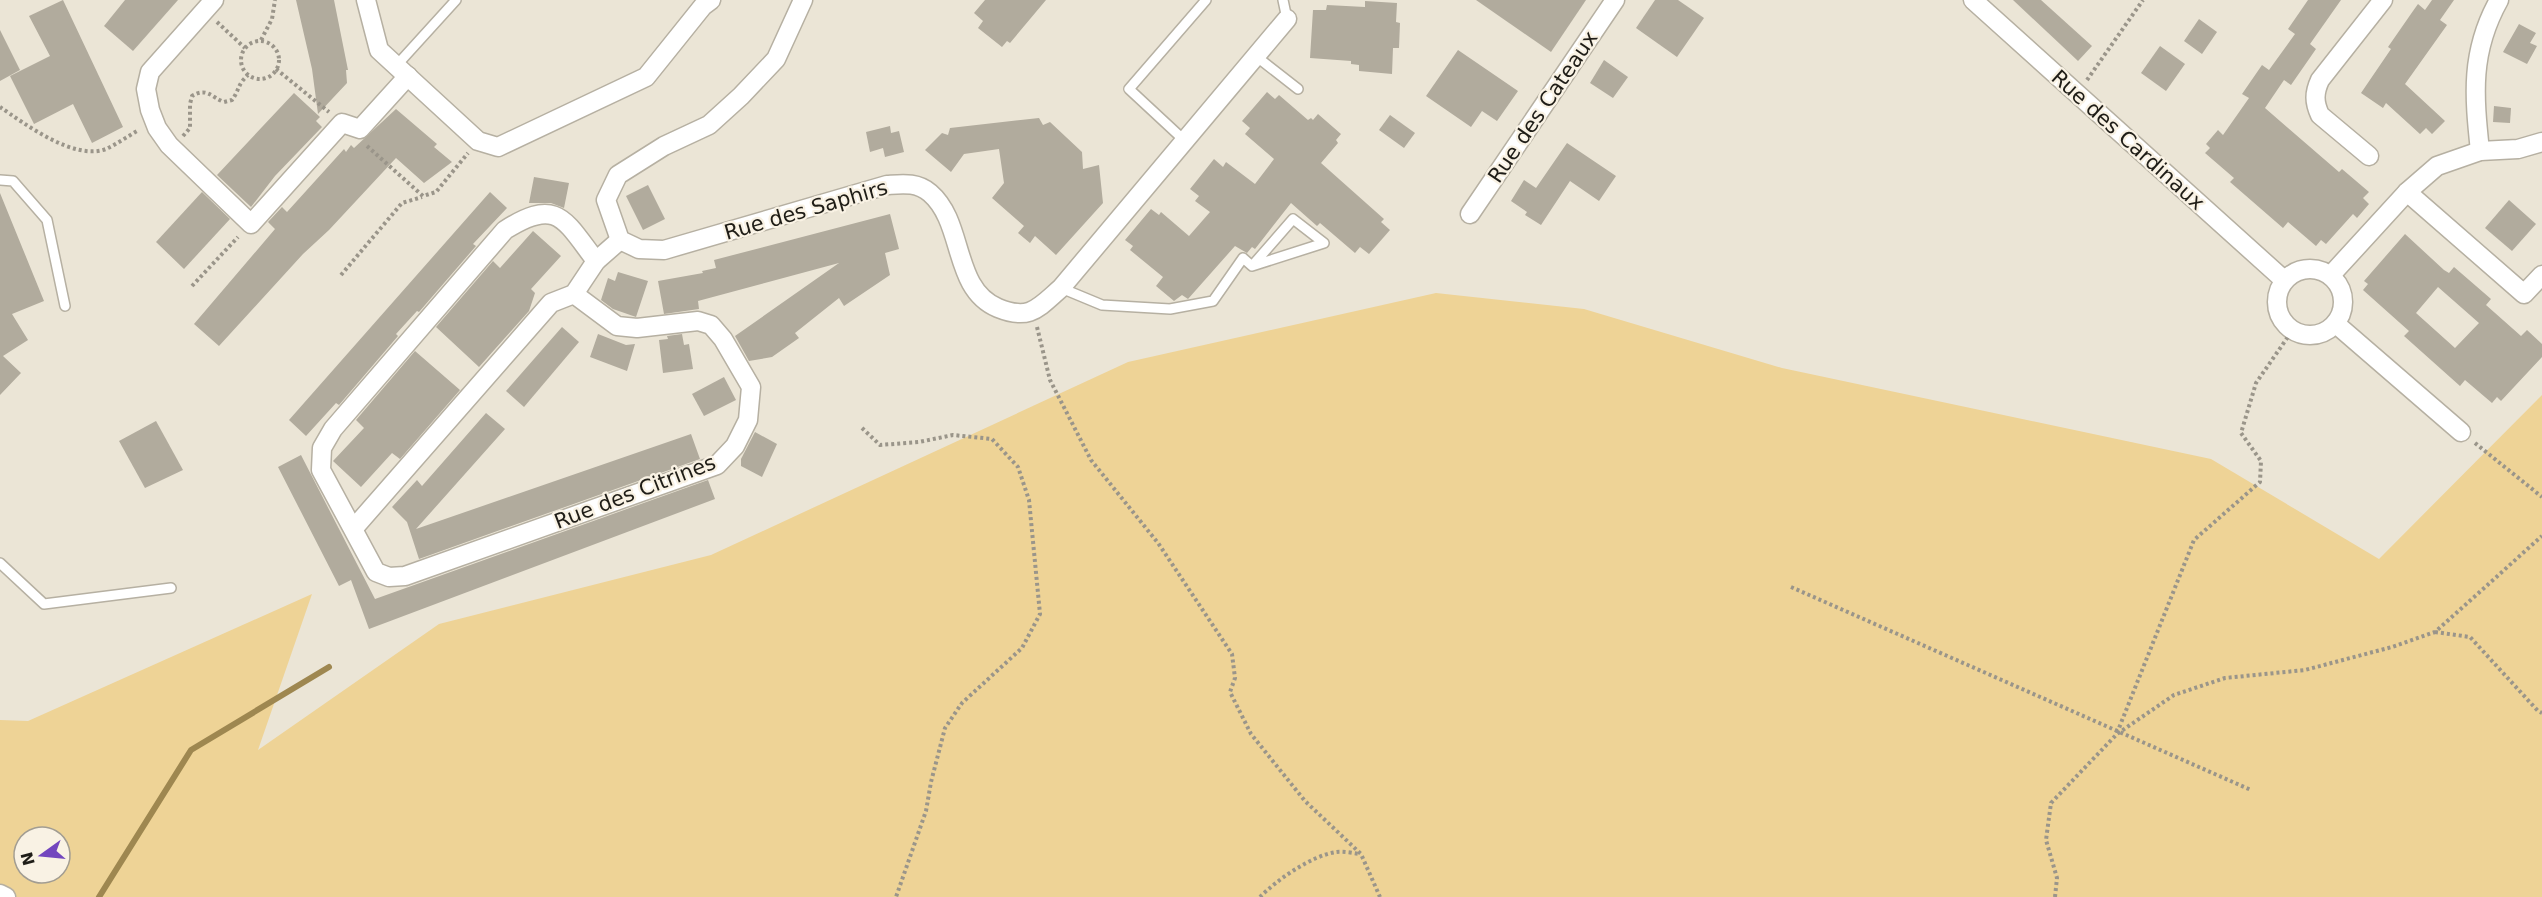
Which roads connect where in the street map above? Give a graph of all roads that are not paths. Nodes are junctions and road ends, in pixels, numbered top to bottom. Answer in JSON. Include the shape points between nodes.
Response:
{"nodes":[{"id":1,"x":366,"y":0,"type":"edge"},
{"id":2,"x":456,"y":0,"type":"edge"},
{"id":3,"x":711,"y":0,"type":"edge"},
{"id":4,"x":1206,"y":0,"type":"edge"},
{"id":5,"x":1283,"y":0,"type":"edge"},
{"id":6,"x":1289,"y":0,"type":"edge"},
{"id":7,"x":1615,"y":0,"type":"edge"},
{"id":8,"x":1973,"y":0,"type":"edge"},
{"id":9,"x":2383,"y":0,"type":"edge"},
{"id":10,"x":801,"y":1,"type":"edge"},
{"id":11,"x":2493,"y":2,"type":"edge"},
{"id":12,"x":209,"y":5,"type":"edge"},
{"id":13,"x":1287,"y":19,"type":"joint"},
{"id":14,"x":1257,"y":57,"type":"junction"},
{"id":15,"x":402,"y":71,"type":"junction"},
{"id":16,"x":1298,"y":89,"type":"dead end"},
{"id":17,"x":1185,"y":141,"type":"junction"},
{"id":18,"x":2542,"y":142,"type":"edge"},
{"id":19,"x":2480,"y":151,"type":"junction"},
{"id":20,"x":2369,"y":156,"type":"dead end"},
{"id":21,"x":0,"y":180,"type":"edge"},
{"id":22,"x":2407,"y":192,"type":"junction"},
{"id":23,"x":1470,"y":214,"type":"dead end"},
{"id":24,"x":620,"y":240,"type":"junction"},
{"id":25,"x":596,"y":261,"type":"junction"},
{"id":26,"x":1252,"y":266,"type":"junction"},
{"id":27,"x":2542,"y":274,"type":"edge"},
{"id":28,"x":2331,"y":275,"type":"junction"},
{"id":29,"x":2284,"y":280,"type":"junction"},
{"id":30,"x":1061,"y":288,"type":"junction"},
{"id":31,"x":574,"y":294,"type":"junction"},
{"id":32,"x":65,"y":306,"type":"dead end"},
{"id":33,"x":2336,"y":324,"type":"junction"},
{"id":34,"x":2461,"y":432,"type":"road end"},
{"id":35,"x":354,"y":528,"type":"junction"},
{"id":36,"x":0,"y":563,"type":"edge"},
{"id":37,"x":171,"y":588,"type":"dead end"},
{"id":38,"x":0,"y":894,"type":"edge"},
{"id":39,"x":6,"y":897,"type":"edge"}],
"edges":[{"from":1,"to":15,"type":"street","via":[[379,51]]},
{"from":2,"to":15,"type":"lane"},
{"from":3,"to":15,"type":"street","via":[[646,77],[498,147],[478,141]]},
{"from":4,"to":17,"type":"lane","via":[[1129,89]]},
{"from":5,"to":6,"type":"lane"},
{"from":5,"to":13,"type":"lane"},
{"from":7,"to":23,"type":"street","name":"Rue des Cateaux"},
{"from":8,"to":29,"type":"street","name":"Rue des Cardinaux"},
{"from":9,"to":20,"type":"street","via":[[2316,90],[2320,115]]},
{"from":10,"to":24,"type":"street","via":[[776,59],[741,96],[709,125],[664,146],[618,175],[606,200]]},
{"from":11,"to":19,"type":"street","via":[[2474,78]]},
{"from":12,"to":15,"type":"street","via":[[150,72],[146,90],[156,128],[251,224],[342,123],[360,129]]},
{"from":13,"to":14,"type":"street"},
{"from":14,"to":16,"type":"lane"},
{"from":14,"to":17,"type":"street"},
{"from":17,"to":30,"type":"street"},
{"from":18,"to":19,"type":"street","via":[[2518,149]]},
{"from":19,"to":22,"type":"street","via":[[2437,166]]},
{"from":21,"to":32,"type":"lane","via":[[13,181],[48,220]]},
{"from":22,"to":27,"type":"street","via":[[2524,294]]},
{"from":22,"to":28,"type":"street"},
{"from":24,"to":25,"type":"street"},
{"from":24,"to":30,"type":"street","name":"Rue des Saphirs","via":[[639,249],[664,250],[887,185],[913,183],[930,193],[945,211],[969,280],[984,302],[1011,313],[1034,312]]},
{"from":25,"to":31,"type":"street"},
{"from":25,"to":35,"type":"street","name":"Rue des Citrines","via":[[561,219],[544,213],[527,216],[505,230],[333,429],[322,448],[321,470]]},
{"from":26,"to":26,"type":"lane","via":[[1293,219],[1324,243],[1283,256]]},
{"from":26,"to":30,"type":"lane","via":[[1243,258],[1213,301],[1170,309],[1102,305]]},
{"from":28,"to":29,"type":"street","via":[[2306,268]]},
{"from":28,"to":33,"type":"street","via":[[2340,287],[2344,308]]},
{"from":29,"to":33,"type":"street","via":[[2276,306],[2281,320],[2292,331],[2320,334]]},
{"from":31,"to":35,"type":"street","via":[[551,303]]},
{"from":31,"to":35,"type":"street","name":"Rue des Citrines","via":[[617,326],[637,328],[698,321],[711,325],[751,387],[748,420],[735,446],[717,465],[405,576],[389,577],[376,572]]},
{"from":33,"to":34,"type":"street"},
{"from":36,"to":37,"type":"lane","via":[[44,604]]},
{"from":38,"to":39,"type":"street"}]}
